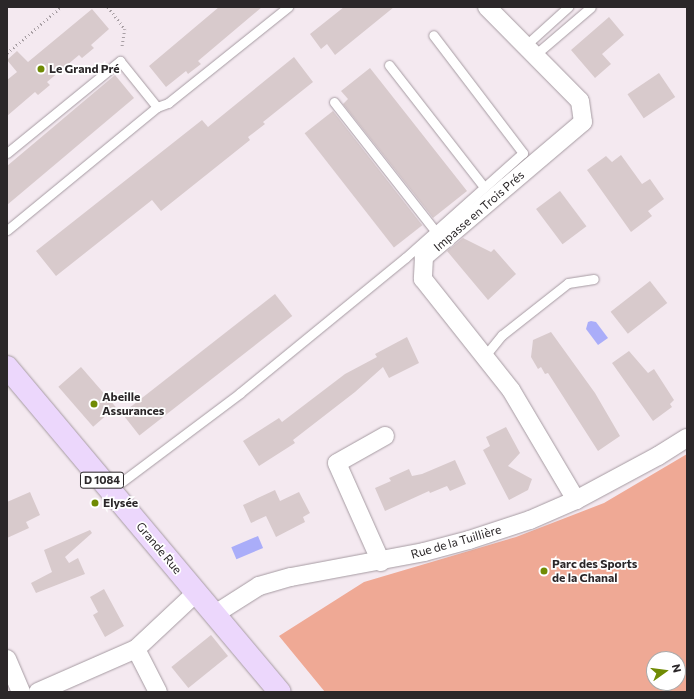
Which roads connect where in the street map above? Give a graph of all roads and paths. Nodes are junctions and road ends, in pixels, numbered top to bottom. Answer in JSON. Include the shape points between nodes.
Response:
{"nodes":[{"id":1,"x":61,"y":7,"type":"edge"},
{"id":2,"x":108,"y":7,"type":"edge"},
{"id":3,"x":288,"y":7,"type":"edge"},
{"id":4,"x":487,"y":7,"type":"edge"},
{"id":5,"x":568,"y":7,"type":"edge"},
{"id":6,"x":591,"y":7,"type":"edge"},
{"id":7,"x":434,"y":35,"type":"dead end"},
{"id":8,"x":531,"y":50,"type":"junction"},
{"id":9,"x":7,"y":53,"type":"edge"},
{"id":10,"x":120,"y":60,"type":"junction"},
{"id":11,"x":389,"y":65,"type":"dead end"},
{"id":12,"x":334,"y":102,"type":"dead end"},
{"id":13,"x":157,"y":107,"type":"junction"},
{"id":14,"x":7,"y":153,"type":"edge"},
{"id":15,"x":484,"y":187,"type":"junction"},
{"id":16,"x":7,"y":230,"type":"edge"},
{"id":17,"x":435,"y":231,"type":"junction"},
{"id":18,"x":594,"y":279,"type":"dead end"},
{"id":19,"x":484,"y":357,"type":"junction"},
{"id":20,"x":7,"y":367,"type":"edge"},
{"id":21,"x":386,"y":436,"type":"dead end"},
{"id":22,"x":687,"y":438,"type":"edge"},
{"id":23,"x":111,"y":490,"type":"junction"},
{"id":24,"x":576,"y":500,"type":"junction"},
{"id":25,"x":381,"y":562,"type":"junction"},
{"id":26,"x":197,"y":592,"type":"junction"},
{"id":27,"x":215,"y":614,"type":"junction"},
{"id":28,"x":136,"y":649,"type":"junction"},
{"id":29,"x":7,"y":659,"type":"edge"},
{"id":30,"x":21,"y":692,"type":"edge"},
{"id":31,"x":38,"y":692,"type":"edge"},
{"id":32,"x":158,"y":692,"type":"edge"},
{"id":33,"x":280,"y":692,"type":"edge"}],
"edges":[{"from":1,"to":9,"type":"path"},
{"from":2,"to":10,"type":"path","via":[[125,29]]},
{"from":3,"to":13,"type":"lane","via":[[168,103]]},
{"from":4,"to":8,"type":"street","name":"Impasse en Trois Prés"},
{"from":5,"to":8,"type":"lane"},
{"from":6,"to":8,"type":"lane"},
{"from":7,"to":15,"type":"lane","via":[[523,153]]},
{"from":8,"to":19,"type":"street","name":"Impasse en Trois Prés","via":[[580,101],[583,122],[424,258],[423,279]]},
{"from":10,"to":13,"type":"lane"},
{"from":10,"to":14,"type":"lane"},
{"from":11,"to":15,"type":"lane"},
{"from":12,"to":17,"type":"lane"},
{"from":13,"to":16,"type":"lane"},
{"from":15,"to":17,"type":"lane"},
{"from":17,"to":23,"type":"lane","via":[[240,393]]},
{"from":18,"to":19,"type":"lane","via":[[568,283],[502,335]]},
{"from":19,"to":24,"type":"street","name":"Impasse en Trois Prés","via":[[511,390]]},
{"from":20,"to":23,"type":"main road","name":"Grande Rue","number":"D 1084"},
{"from":21,"to":25,"type":"street","via":[[336,463]]},
{"from":22,"to":24,"type":"street","name":"Rue de la Tuillière"},
{"from":23,"to":26,"type":"main road","name":"Grande Rue","number":"D 1084"},
{"from":24,"to":25,"type":"street","name":"Rue de la Tuillière","via":[[530,520],[470,540]]},
{"from":25,"to":27,"type":"street","name":"Rue de la Tuillière","via":[[291,577],[259,586]]},
{"from":26,"to":27,"type":"main road","name":"Grande Rue","number":"D 1084"},
{"from":26,"to":28,"type":"street"},
{"from":27,"to":33,"type":"main road","name":"Grande Rue","number":"D 1084"},
{"from":28,"to":31,"type":"street"},
{"from":28,"to":32,"type":"street"},
{"from":29,"to":30,"type":"street"}]}
